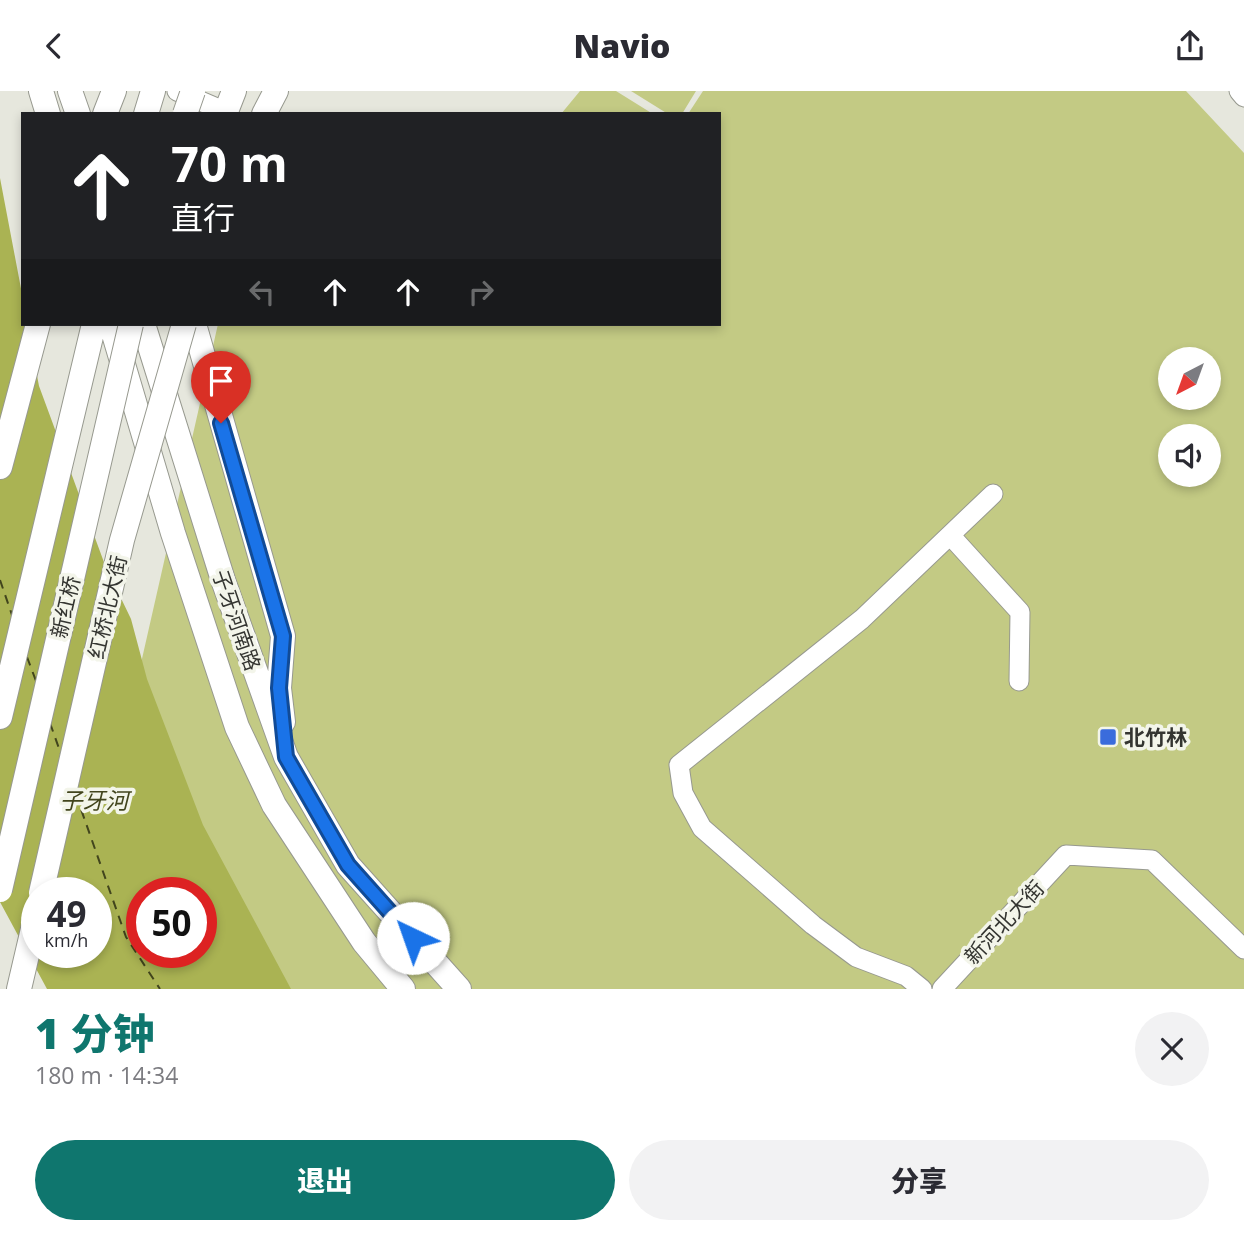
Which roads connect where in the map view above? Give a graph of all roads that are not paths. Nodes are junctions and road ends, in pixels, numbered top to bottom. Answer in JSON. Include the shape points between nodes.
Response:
{"nodes":[{"id":1,"x":41,"y":91,"type":"edge"},
{"id":2,"x":70,"y":91,"type":"edge"},
{"id":3,"x":114,"y":91,"type":"edge"},
{"id":4,"x":153,"y":91,"type":"edge"},
{"id":5,"x":177,"y":91,"type":"edge"},
{"id":6,"x":193,"y":91,"type":"edge"},
{"id":7,"x":270,"y":91,"type":"edge"},
{"id":8,"x":276,"y":91,"type":"edge"},
{"id":9,"x":1239,"y":91,"type":"edge"},
{"id":10,"x":1244,"y":97,"type":"edge"},
{"id":11,"x":228,"y":106,"type":"edge"},
{"id":12,"x":47,"y":112,"type":"edge"},
{"id":13,"x":77,"y":112,"type":"edge"},
{"id":14,"x":106,"y":112,"type":"edge"},
{"id":15,"x":147,"y":112,"type":"edge"},
{"id":16,"x":186,"y":112,"type":"edge"},
{"id":17,"x":263,"y":112,"type":"edge"},
{"id":18,"x":263,"y":112,"type":"edge"},
{"id":19,"x":37,"y":326,"type":"edge"},
{"id":20,"x":94,"y":326,"type":"edge"},
{"id":21,"x":112,"y":326,"type":"edge"},
{"id":22,"x":131,"y":326,"type":"edge"},
{"id":23,"x":144,"y":326,"type":"edge"},
{"id":24,"x":183,"y":326,"type":"edge"},
{"id":25,"x":195,"y":326,"type":"edge"},
{"id":26,"x":0,"y":467,"type":"edge"},
{"id":27,"x":993,"y":494,"type":"dead end"},
{"id":28,"x":950,"y":535,"type":"junction"},
{"id":29,"x":1019,"y":681,"type":"dead end"},
{"id":30,"x":0,"y":717,"type":"edge"},
{"id":31,"x":286,"y":757,"type":"junction"},
{"id":32,"x":45,"y":877,"type":"edge"},
{"id":33,"x":0,"y":890,"type":"edge"},
{"id":34,"x":1244,"y":949,"type":"edge"},
{"id":35,"x":24,"y":968,"type":"edge"},
{"id":36,"x":19,"y":989,"type":"edge"},
{"id":37,"x":403,"y":989,"type":"edge"},
{"id":38,"x":459,"y":989,"type":"edge"},
{"id":39,"x":922,"y":989,"type":"edge"},
{"id":40,"x":942,"y":989,"type":"edge"}],
"edges":[{"from":1,"to":12,"type":"main road"},
{"from":2,"to":13,"type":"main road"},
{"from":3,"to":14,"type":"main road"},
{"from":4,"to":15,"type":"main road"},
{"from":5,"to":11,"type":"street"},
{"from":6,"to":16,"type":"main road","bridge":true},
{"from":7,"to":17,"type":"main road"},
{"from":8,"to":18,"type":"main road"},
{"from":9,"to":10,"type":"street"},
{"from":19,"to":26,"type":"main road"},
{"from":20,"to":30,"type":"main road","name":"新红桥"},
{"from":21,"to":37,"type":"main road","name":"子牙河南路","via":[[237,727],[274,805],[364,942]]},
{"from":22,"to":33,"type":"main road","name":"新红桥","bridge":true},
{"from":23,"to":31,"type":"main road","name":"子牙河南路","via":[[223,580]]},
{"from":24,"to":32,"type":"main road","name":"红桥北大街","bridge":true,"via":[[122,540]]},
{"from":25,"to":31,"type":"main road","via":[[283,636],[279,688]]},
{"from":27,"to":28,"type":"street"},
{"from":28,"to":29,"type":"street","via":[[1020,612]]},
{"from":28,"to":39,"type":"street","via":[[862,619],[679,765],[683,793],[702,828],[856,957],[906,976]]},
{"from":31,"to":38,"type":"main road","name":"子牙河南路","via":[[348,865]]},
{"from":34,"to":40,"type":"street","name":"新河北大街","via":[[1152,860],[1066,855]]},
{"from":35,"to":36,"type":"main road"}]}
